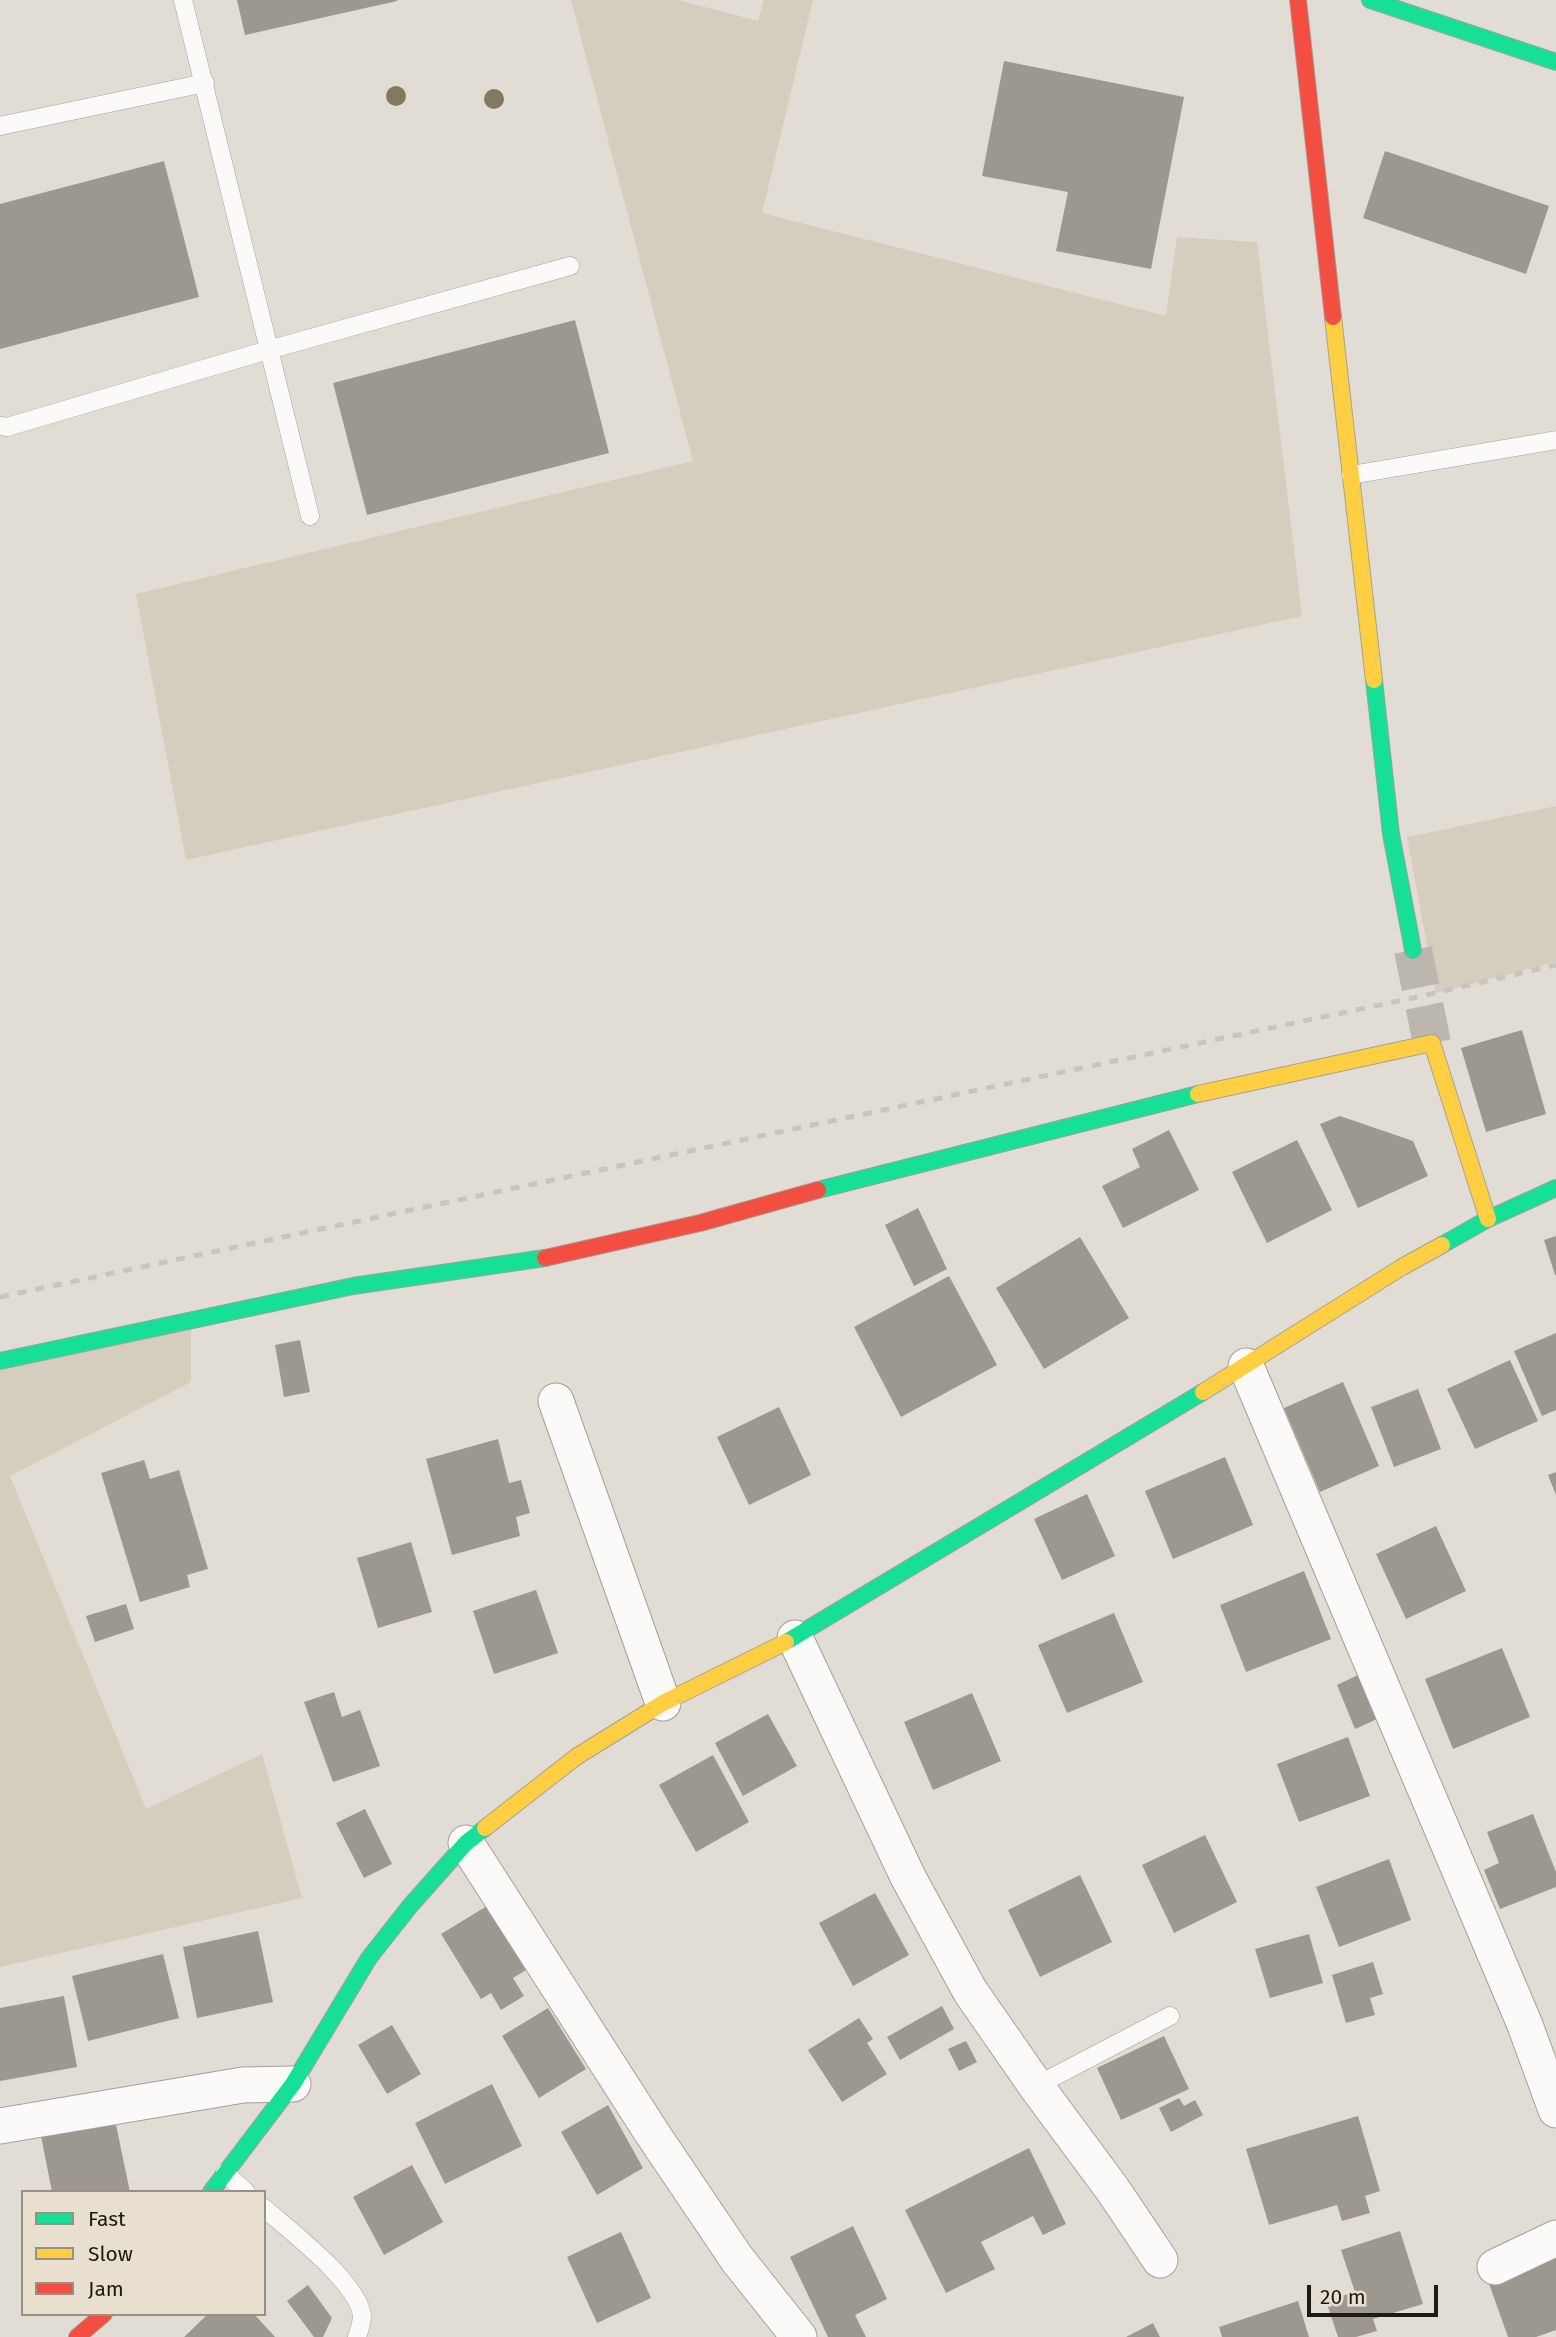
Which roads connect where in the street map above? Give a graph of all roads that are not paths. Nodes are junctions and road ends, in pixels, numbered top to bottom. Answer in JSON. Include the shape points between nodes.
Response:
{"nodes":[{"id":1,"x":183,"y":0,"type":"edge"},
{"id":2,"x":1298,"y":0,"type":"edge"},
{"id":3,"x":1370,"y":0,"type":"edge"},
{"id":4,"x":1421,"y":8,"type":"edge"},
{"id":5,"x":1556,"y":62,"type":"edge"},
{"id":6,"x":205,"y":83,"type":"junction"},
{"id":7,"x":0,"y":126,"type":"edge"},
{"id":8,"x":570,"y":266,"type":"dead end"},
{"id":9,"x":268,"y":350,"type":"junction"},
{"id":10,"x":0,"y":426,"type":"edge"},
{"id":11,"x":1556,"y":440,"type":"edge"},
{"id":12,"x":1351,"y":475,"type":"junction"},
{"id":13,"x":310,"y":516,"type":"dead end"},
{"id":14,"x":1413,"y":950,"type":"tunnel mouth"},
{"id":15,"x":1556,"y":1188,"type":"edge"},
{"id":16,"x":1488,"y":1219,"type":"junction"},
{"id":17,"x":0,"y":1362,"type":"edge"},
{"id":18,"x":1246,"y":1366,"type":"junction"},
{"id":19,"x":556,"y":1401,"type":"dead end"},
{"id":20,"x":795,"y":1638,"type":"junction"},
{"id":21,"x":663,"y":1703,"type":"junction"},
{"id":22,"x":466,"y":1843,"type":"junction"},
{"id":23,"x":1170,"y":2016,"type":"dead end"},
{"id":24,"x":293,"y":2084,"type":"junction"},
{"id":25,"x":1036,"y":2086,"type":"junction"},
{"id":26,"x":1556,"y":2110,"type":"edge"},
{"id":27,"x":0,"y":2126,"type":"edge"},
{"id":28,"x":225,"y":2173,"type":"junction"},
{"id":29,"x":212,"y":2190,"type":"edge"},
{"id":30,"x":244,"y":2190,"type":"edge"},
{"id":31,"x":266,"y":2210,"type":"edge"},
{"id":32,"x":1556,"y":2238,"type":"edge"},
{"id":33,"x":1160,"y":2260,"type":"dead end"},
{"id":34,"x":1495,"y":2267,"type":"dead end"},
{"id":35,"x":102,"y":2316,"type":"edge"},
{"id":36,"x":77,"y":2337,"type":"edge"},
{"id":37,"x":357,"y":2337,"type":"edge"},
{"id":38,"x":799,"y":2337,"type":"edge"}],
"edges":[{"from":1,"to":6,"type":"lane"},
{"from":2,"to":12,"type":"street"},
{"from":3,"to":4,"type":"street"},
{"from":4,"to":5,"type":"street"},
{"from":6,"to":7,"type":"lane"},
{"from":6,"to":9,"type":"lane"},
{"from":8,"to":9,"type":"lane"},
{"from":9,"to":10,"type":"lane"},
{"from":9,"to":13,"type":"lane"},
{"from":11,"to":12,"type":"lane"},
{"from":12,"to":14,"type":"street","via":[[1391,834]]},
{"from":15,"to":16,"type":"street"},
{"from":16,"to":17,"type":"street","via":[[1432,1043],[1176,1100],[559,1256],[353,1286]]},
{"from":16,"to":18,"type":"street"},
{"from":18,"to":20,"type":"street"},
{"from":18,"to":26,"type":"street","via":[[1525,2025]]},
{"from":19,"to":21,"type":"street"},
{"from":20,"to":21,"type":"street"},
{"from":20,"to":25,"type":"street","via":[[908,1877],[970,1991]]},
{"from":21,"to":22,"type":"street","via":[[576,1757]]},
{"from":22,"to":24,"type":"street","via":[[369,1958]]},
{"from":22,"to":38,"type":"street","via":[[652,2133],[737,2259]]},
{"from":23,"to":25,"type":"lane"},
{"from":24,"to":27,"type":"street","via":[[243,2085]]},
{"from":24,"to":28,"type":"street"},
{"from":25,"to":33,"type":"street"},
{"from":28,"to":29,"type":"street"},
{"from":28,"to":30,"type":"lane"},
{"from":31,"to":37,"type":"lane","via":[[344,2280],[359,2302],[362,2318]]},
{"from":32,"to":34,"type":"street"},
{"from":35,"to":36,"type":"street"}]}
